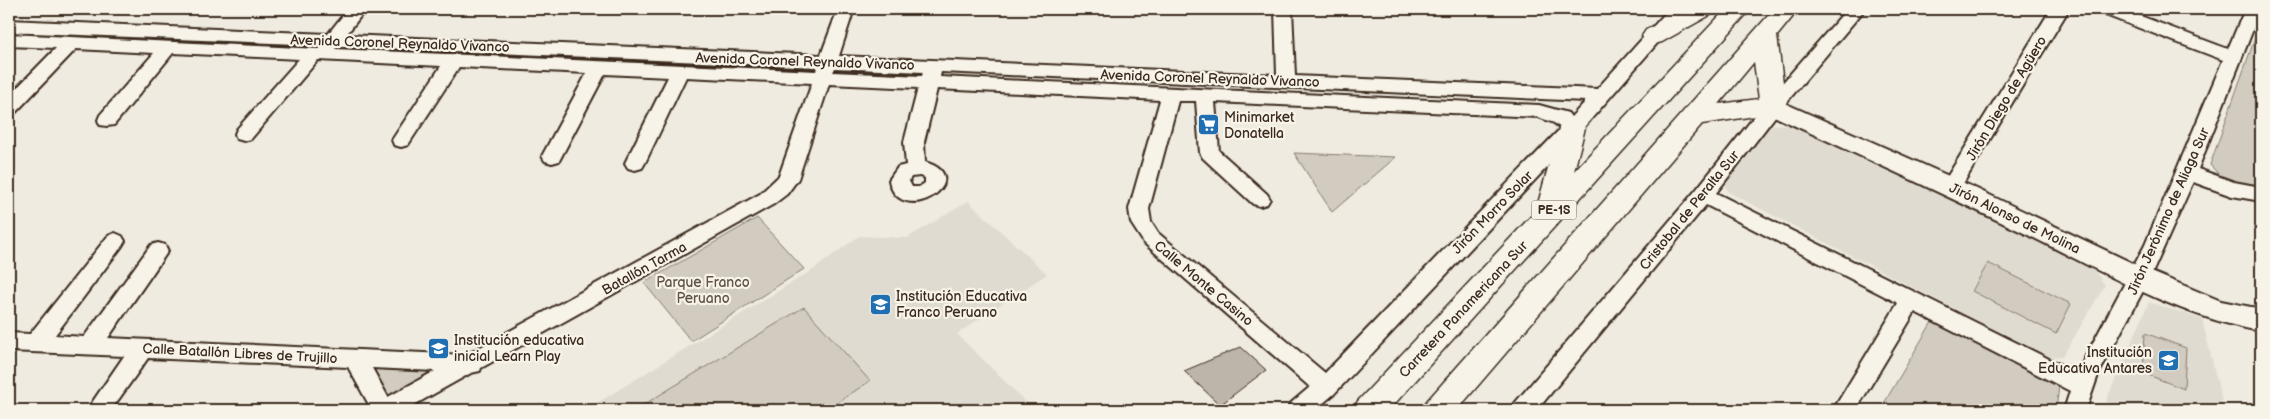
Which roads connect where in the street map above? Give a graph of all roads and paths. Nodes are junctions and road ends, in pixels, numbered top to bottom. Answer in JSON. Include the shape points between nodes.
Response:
{"nodes":[{"id":1,"x":358,"y":9,"type":"edge"},
{"id":2,"x":846,"y":9,"type":"edge"},
{"id":3,"x":1284,"y":9,"type":"edge"},
{"id":4,"x":1678,"y":9,"type":"edge"},
{"id":5,"x":1704,"y":9,"type":"edge"},
{"id":6,"x":1739,"y":9,"type":"edge"},
{"id":7,"x":1786,"y":9,"type":"edge"},
{"id":8,"x":1856,"y":9,"type":"edge"},
{"id":9,"x":2060,"y":9,"type":"edge"},
{"id":10,"x":2106,"y":9,"type":"edge"},
{"id":11,"x":2253,"y":9,"type":"edge"},
{"id":12,"x":9,"y":26,"type":"edge"},
{"id":13,"x":1765,"y":33,"type":"junction"},
{"id":14,"x":1654,"y":36,"type":"junction"},
{"id":15,"x":9,"y":40,"type":"edge"},
{"id":16,"x":333,"y":40,"type":"junction"},
{"id":17,"x":71,"y":43,"type":"junction"},
{"id":18,"x":168,"y":48,"type":"junction"},
{"id":19,"x":318,"y":55,"type":"junction"},
{"id":20,"x":2232,"y":57,"type":"junction"},
{"id":21,"x":570,"y":58,"type":"junction"},
{"id":22,"x":454,"y":61,"type":"junction"},
{"id":23,"x":599,"y":68,"type":"junction"},
{"id":24,"x":826,"y":70,"type":"junction"},
{"id":25,"x":680,"y":71,"type":"junction"},
{"id":26,"x":931,"y":74,"type":"junction"},
{"id":27,"x":1286,"y":81,"type":"junction"},
{"id":28,"x":1559,"y":93,"type":"junction"},
{"id":29,"x":1171,"y":94,"type":"junction"},
{"id":30,"x":1602,"y":95,"type":"junction"},
{"id":31,"x":1205,"y":96,"type":"junction"},
{"id":32,"x":1773,"y":106,"type":"junction"},
{"id":33,"x":9,"y":107,"type":"edge"},
{"id":34,"x":1539,"y":111,"type":"junction"},
{"id":35,"x":1694,"y":116,"type":"junction"},
{"id":36,"x":107,"y":120,"type":"dead end"},
{"id":37,"x":1572,"y":128,"type":"junction"},
{"id":38,"x":244,"y":134,"type":"dead end"},
{"id":39,"x":402,"y":140,"type":"dead end"},
{"id":40,"x":552,"y":156,"type":"dead end"},
{"id":41,"x":635,"y":162,"type":"dead end"},
{"id":42,"x":916,"y":169,"type":"dead end"},
{"id":43,"x":2188,"y":173,"type":"junction"},
{"id":44,"x":1951,"y":188,"type":"junction"},
{"id":45,"x":2261,"y":194,"type":"edge"},
{"id":46,"x":1703,"y":195,"type":"junction"},
{"id":47,"x":1260,"y":199,"type":"dead end"},
{"id":48,"x":1548,"y":217,"type":"junction"},
{"id":49,"x":115,"y":241,"type":"dead end"},
{"id":50,"x":158,"y":252,"type":"dead end"},
{"id":51,"x":2140,"y":278,"type":"junction"},
{"id":52,"x":1910,"y":301,"type":"junction"},
{"id":53,"x":2261,"y":320,"type":"edge"},
{"id":54,"x":9,"y":342,"type":"edge"},
{"id":55,"x":36,"y":343,"type":"junction"},
{"id":56,"x":90,"y":346,"type":"junction"},
{"id":57,"x":143,"y":348,"type":"junction"},
{"id":58,"x":354,"y":358,"type":"junction"},
{"id":59,"x":472,"y":364,"type":"junction"},
{"id":60,"x":2081,"y":386,"type":"junction"},
{"id":61,"x":1326,"y":387,"type":"junction"},
{"id":62,"x":98,"y":410,"type":"edge"},
{"id":63,"x":385,"y":410,"type":"edge"},
{"id":64,"x":1300,"y":410,"type":"edge"},
{"id":65,"x":1369,"y":410,"type":"edge"},
{"id":66,"x":1438,"y":410,"type":"edge"},
{"id":67,"x":1523,"y":410,"type":"edge"},
{"id":68,"x":1844,"y":410,"type":"edge"},
{"id":69,"x":2075,"y":410,"type":"edge"}],
"edges":[{"from":1,"to":16,"type":"street"},
{"from":2,"to":24,"type":"street","name":"Batallón Tarma"},
{"from":3,"to":27,"type":"street"},
{"from":4,"to":14,"type":"street","name":"Jirón Morro Solar"},
{"from":5,"to":14,"type":"highway"},
{"from":6,"to":48,"type":"highway","name":"Carretera Panamericana Sur","number":"PE-1S"},
{"from":7,"to":13,"type":"highway"},
{"from":8,"to":32,"type":"street","name":"Cristobal de Peralta Sur"},
{"from":9,"to":44,"type":"street","name":"Jirón Diego de Agüero"},
{"from":10,"to":20,"type":"street"},
{"from":11,"to":20,"type":"street","name":"Jirón Jerónimo de Aliaga Sur"},
{"from":12,"to":16,"type":"street","name":"Avenida Coronel Reynaldo Vivanco"},
{"from":13,"to":32,"type":"highway"},
{"from":13,"to":35,"type":"highway"},
{"from":14,"to":30,"type":"street","name":"Jirón Morro Solar"},
{"from":15,"to":17,"type":"street","name":"Avenida Coronel Reynaldo Vivanco"},
{"from":16,"to":19,"type":"street"},
{"from":16,"to":21,"type":"street","name":"Avenida Coronel Reynaldo Vivanco"},
{"from":17,"to":18,"type":"street","name":"Avenida Coronel Reynaldo Vivanco"},
{"from":17,"to":33,"type":"street"},
{"from":18,"to":19,"type":"street","name":"Avenida Coronel Reynaldo Vivanco"},
{"from":18,"to":36,"type":"street"},
{"from":19,"to":22,"type":"street","name":"Avenida Coronel Reynaldo Vivanco"},
{"from":19,"to":38,"type":"street"},
{"from":20,"to":43,"type":"street","name":"Jirón Jerónimo de Aliaga Sur"},
{"from":21,"to":22,"type":"street","name":"Avenida Coronel Reynaldo Vivanco"},
{"from":21,"to":23,"type":"street","name":"Avenida Coronel Reynaldo Vivanco"},
{"from":21,"to":24,"type":"street","name":"Avenida Coronel Reynaldo Vivanco"},
{"from":22,"to":39,"type":"street"},
{"from":23,"to":25,"type":"street","name":"Avenida Coronel Reynaldo Vivanco"},
{"from":23,"to":40,"type":"street"},
{"from":24,"to":25,"type":"street","name":"Avenida Coronel Reynaldo Vivanco"},
{"from":24,"to":26,"type":"street","name":"Avenida Coronel Reynaldo Vivanco"},
{"from":24,"to":59,"type":"street","name":"Batallón Tarma","via":[[788,179],[780,190]]},
{"from":25,"to":41,"type":"street"},
{"from":26,"to":27,"type":"street","name":"Avenida Coronel Reynaldo Vivanco"},
{"from":26,"to":29,"type":"street","name":"Avenida Coronel Reynaldo Vivanco"},
{"from":26,"to":42,"type":"street","via":[[914,142]]},
{"from":27,"to":28,"type":"street","name":"Avenida Coronel Reynaldo Vivanco"},
{"from":28,"to":30,"type":"street","name":"Avenida Coronel Reynaldo Vivanco"},
{"from":28,"to":34,"type":"street","via":[[1560,105]]},
{"from":29,"to":31,"type":"street","name":"Avenida Coronel Reynaldo Vivanco"},
{"from":29,"to":61,"type":"street","name":"Calle Monte Casino","via":[[1139,208],[1141,223],[1151,238]]},
{"from":30,"to":37,"type":"street","name":"Jirón Morro Solar"},
{"from":31,"to":34,"type":"street","name":"Avenida Coronel Reynaldo Vivanco"},
{"from":31,"to":47,"type":"street","via":[[1210,153]]},
{"from":32,"to":35,"type":"highway"},
{"from":32,"to":44,"type":"main road","name":"Jirón Alonso de Molina"},
{"from":32,"to":46,"type":"street","name":"Cristobal de Peralta Sur"},
{"from":34,"to":37,"type":"street","name":"Avenida Coronel Reynaldo Vivanco","via":[[1561,118]]},
{"from":35,"to":66,"type":"highway"},
{"from":37,"to":48,"type":"highway"},
{"from":37,"to":61,"type":"street","name":"Jirón Morro Solar"},
{"from":43,"to":45,"type":"street","via":[[2232,189]]},
{"from":43,"to":51,"type":"street","name":"Jirón Jerónimo de Aliaga Sur"},
{"from":44,"to":51,"type":"main road","name":"Jirón Alonso de Molina"},
{"from":46,"to":52,"type":"street"},
{"from":46,"to":67,"type":"street","name":"Cristobal de Peralta Sur"},
{"from":48,"to":65,"type":"highway","name":"Carretera Panamericana Sur","number":"PE-1S"},
{"from":49,"to":55,"type":"street"},
{"from":50,"to":56,"type":"street"},
{"from":51,"to":53,"type":"main road","name":"Jirón Alonso de Molina","via":[[2217,311]]},
{"from":51,"to":60,"type":"street","name":"Jirón Jerónimo de Aliaga Sur"},
{"from":52,"to":60,"type":"street"},
{"from":52,"to":68,"type":"street"},
{"from":54,"to":55,"type":"street","name":"Calle Batallón Libres de Trujillo"},
{"from":55,"to":56,"type":"street","name":"Calle Batallón Libres de Trujillo"},
{"from":56,"to":57,"type":"street","name":"Calle Batallón Libres de Trujillo"},
{"from":57,"to":58,"type":"street","name":"Calle Batallón Libres de Trujillo"},
{"from":57,"to":62,"type":"street"},
{"from":58,"to":59,"type":"street","name":"Calle Batallón Libres de Trujillo"},
{"from":58,"to":63,"type":"street"},
{"from":59,"to":63,"type":"street","name":"Batallón Tarma"},
{"from":60,"to":69,"type":"street","name":"Jirón Jerónimo de Aliaga Sur"},
{"from":61,"to":64,"type":"street","name":"Jirón Morro Solar"}]}
